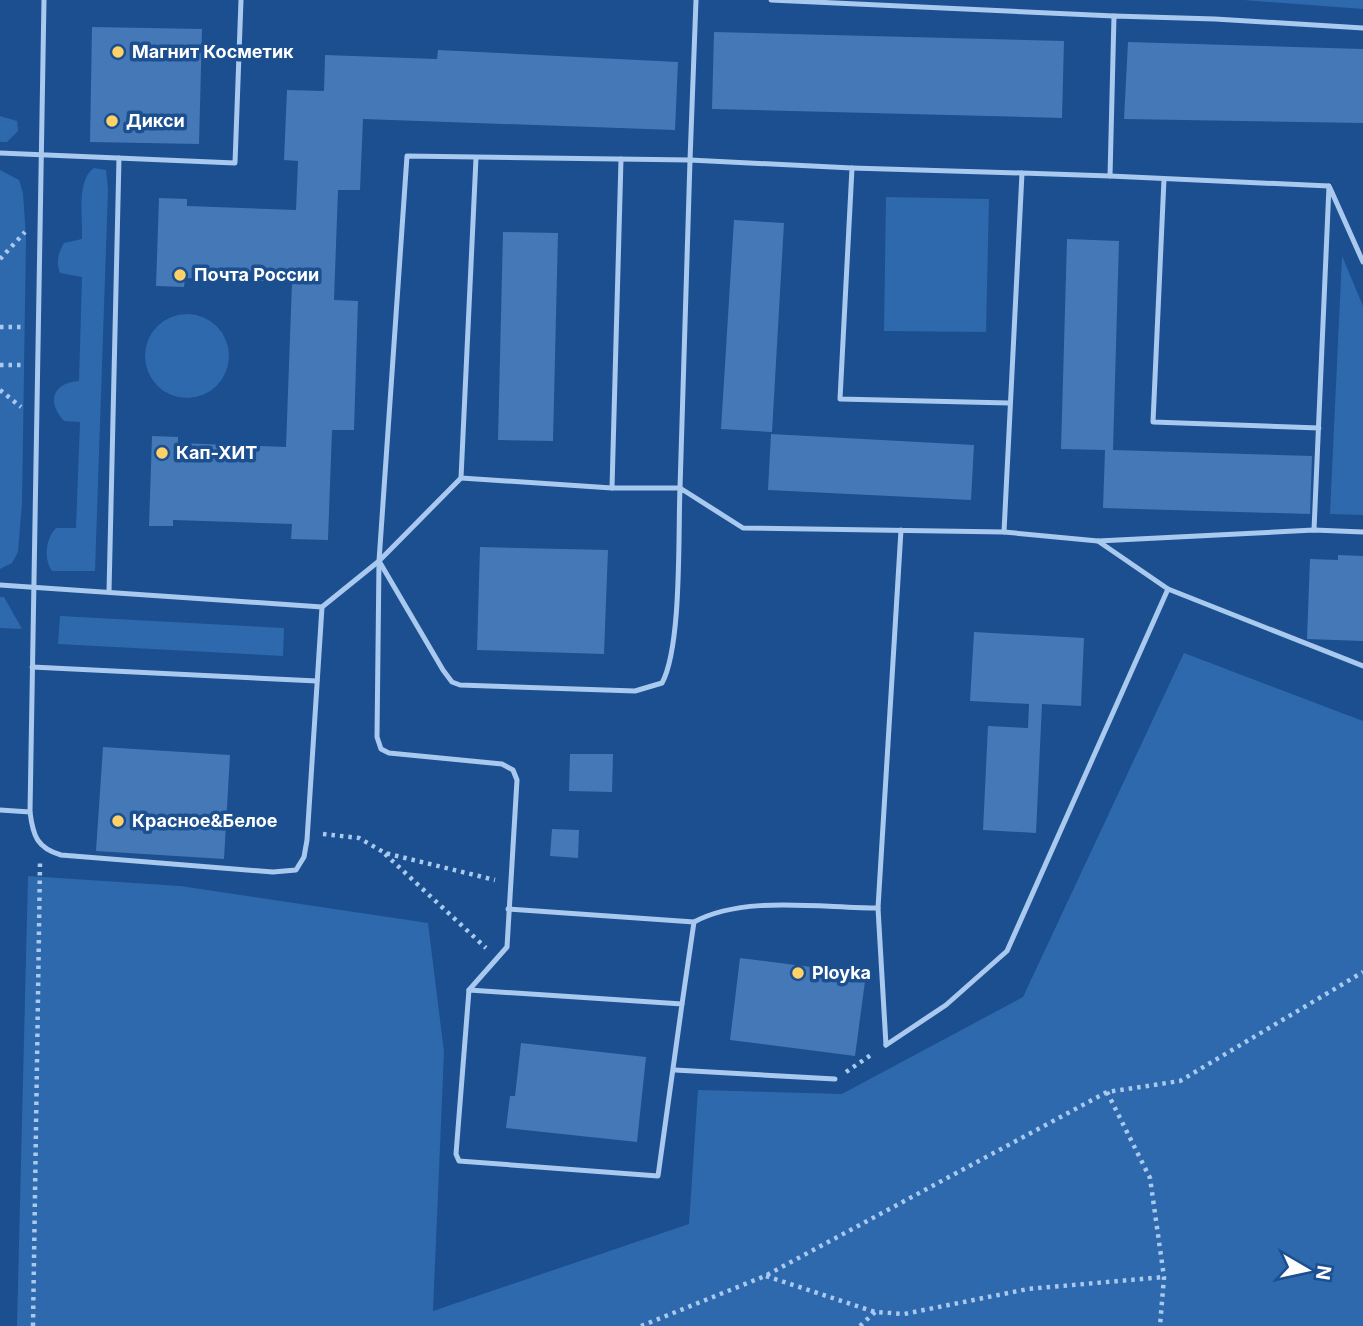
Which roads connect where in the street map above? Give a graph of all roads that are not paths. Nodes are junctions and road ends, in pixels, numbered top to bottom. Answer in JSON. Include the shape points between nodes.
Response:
{"nodes":[{"id":1,"x":44,"y":0,"type":"edge"},
{"id":2,"x":241,"y":0,"type":"edge"},
{"id":3,"x":696,"y":0,"type":"edge"},
{"id":4,"x":771,"y":0,"type":"edge"},
{"id":5,"x":1114,"y":16,"type":"junction"},
{"id":6,"x":1363,"y":28,"type":"edge"},
{"id":7,"x":0,"y":153,"type":"edge"},
{"id":8,"x":44,"y":154,"type":"junction"},
{"id":9,"x":119,"y":158,"type":"junction"},
{"id":10,"x":476,"y":158,"type":"junction"},
{"id":11,"x":621,"y":159,"type":"junction"},
{"id":12,"x":690,"y":160,"type":"junction"},
{"id":13,"x":852,"y":168,"type":"junction"},
{"id":14,"x":1022,"y":173,"type":"junction"},
{"id":15,"x":1110,"y":176,"type":"junction"},
{"id":16,"x":1164,"y":179,"type":"junction"},
{"id":17,"x":1329,"y":186,"type":"junction"},
{"id":18,"x":1363,"y":262,"type":"edge"},
{"id":19,"x":1009,"y":403,"type":"junction"},
{"id":20,"x":1319,"y":428,"type":"junction"},
{"id":21,"x":461,"y":478,"type":"junction"},
{"id":22,"x":612,"y":488,"type":"junction"},
{"id":23,"x":680,"y":488,"type":"junction"},
{"id":24,"x":901,"y":530,"type":"junction"},
{"id":25,"x":1314,"y":530,"type":"junction"},
{"id":26,"x":1004,"y":532,"type":"junction"},
{"id":27,"x":1363,"y":532,"type":"edge"},
{"id":28,"x":1098,"y":541,"type":"junction"},
{"id":29,"x":379,"y":561,"type":"junction"},
{"id":30,"x":0,"y":585,"type":"edge"},
{"id":31,"x":33,"y":587,"type":"junction"},
{"id":32,"x":1168,"y":589,"type":"junction"},
{"id":33,"x":109,"y":592,"type":"junction"},
{"id":34,"x":322,"y":607,"type":"junction"},
{"id":35,"x":1363,"y":666,"type":"edge"},
{"id":36,"x":33,"y":667,"type":"junction"},
{"id":37,"x":317,"y":681,"type":"junction"},
{"id":38,"x":0,"y":810,"type":"edge"},
{"id":39,"x":30,"y":811,"type":"junction"},
{"id":40,"x":878,"y":908,"type":"junction"},
{"id":41,"x":508,"y":909,"type":"junction"},
{"id":42,"x":694,"y":922,"type":"junction"},
{"id":43,"x":469,"y":990,"type":"junction"},
{"id":44,"x":682,"y":1003,"type":"junction"},
{"id":45,"x":675,"y":1070,"type":"junction"},
{"id":46,"x":835,"y":1079,"type":"road end"}],
"edges":[{"from":1,"to":8,"type":"lane"},
{"from":2,"to":9,"type":"lane","via":[[235,163]]},
{"from":3,"to":12,"type":"lane"},
{"from":4,"to":5,"type":"lane"},
{"from":5,"to":6,"type":"lane"},
{"from":5,"to":15,"type":"lane"},
{"from":7,"to":8,"type":"lane"},
{"from":8,"to":9,"type":"lane"},
{"from":8,"to":31,"type":"lane"},
{"from":9,"to":33,"type":"lane"},
{"from":10,"to":11,"type":"lane"},
{"from":10,"to":21,"type":"lane"},
{"from":10,"to":29,"type":"lane","via":[[407,156]]},
{"from":11,"to":12,"type":"lane"},
{"from":11,"to":22,"type":"lane"},
{"from":12,"to":13,"type":"lane"},
{"from":12,"to":23,"type":"lane"},
{"from":13,"to":14,"type":"lane"},
{"from":13,"to":19,"type":"lane","via":[[840,399]]},
{"from":14,"to":15,"type":"lane"},
{"from":14,"to":19,"type":"lane"},
{"from":15,"to":16,"type":"lane"},
{"from":16,"to":17,"type":"lane"},
{"from":16,"to":20,"type":"lane","via":[[1153,422]]},
{"from":17,"to":18,"type":"lane"},
{"from":17,"to":20,"type":"lane"},
{"from":19,"to":26,"type":"lane"},
{"from":20,"to":25,"type":"lane"},
{"from":21,"to":22,"type":"lane"},
{"from":21,"to":29,"type":"lane"},
{"from":22,"to":23,"type":"lane"},
{"from":23,"to":24,"type":"lane","via":[[743,528]]},
{"from":23,"to":29,"type":"lane","via":[[670,669],[662,682],[650,688],[452,682]]},
{"from":24,"to":26,"type":"lane"},
{"from":24,"to":40,"type":"lane"},
{"from":25,"to":27,"type":"lane"},
{"from":25,"to":28,"type":"lane"},
{"from":26,"to":28,"type":"lane"},
{"from":28,"to":32,"type":"lane"},
{"from":29,"to":34,"type":"lane"},
{"from":29,"to":41,"type":"lane","via":[[377,737],[381,749],[502,764],[513,770],[517,780]]},
{"from":30,"to":31,"type":"lane"},
{"from":31,"to":33,"type":"lane"},
{"from":31,"to":36,"type":"lane"},
{"from":32,"to":35,"type":"lane"},
{"from":32,"to":40,"type":"lane","via":[[1006,951],[946,1005],[886,1045]]},
{"from":33,"to":34,"type":"lane"},
{"from":34,"to":37,"type":"lane"},
{"from":36,"to":37,"type":"lane"},
{"from":36,"to":39,"type":"lane"},
{"from":37,"to":39,"type":"lane","via":[[307,833],[304,857],[296,870],[285,873],[61,855],[40,845]]},
{"from":38,"to":39,"type":"lane"},
{"from":40,"to":42,"type":"lane","via":[[741,906]]},
{"from":41,"to":42,"type":"lane"},
{"from":41,"to":43,"type":"lane","via":[[507,947]]},
{"from":42,"to":44,"type":"lane"},
{"from":43,"to":44,"type":"lane"},
{"from":43,"to":45,"type":"lane","via":[[456,1154],[463,1163],[658,1176]]},
{"from":44,"to":45,"type":"lane"},
{"from":45,"to":46,"type":"lane"}]}
